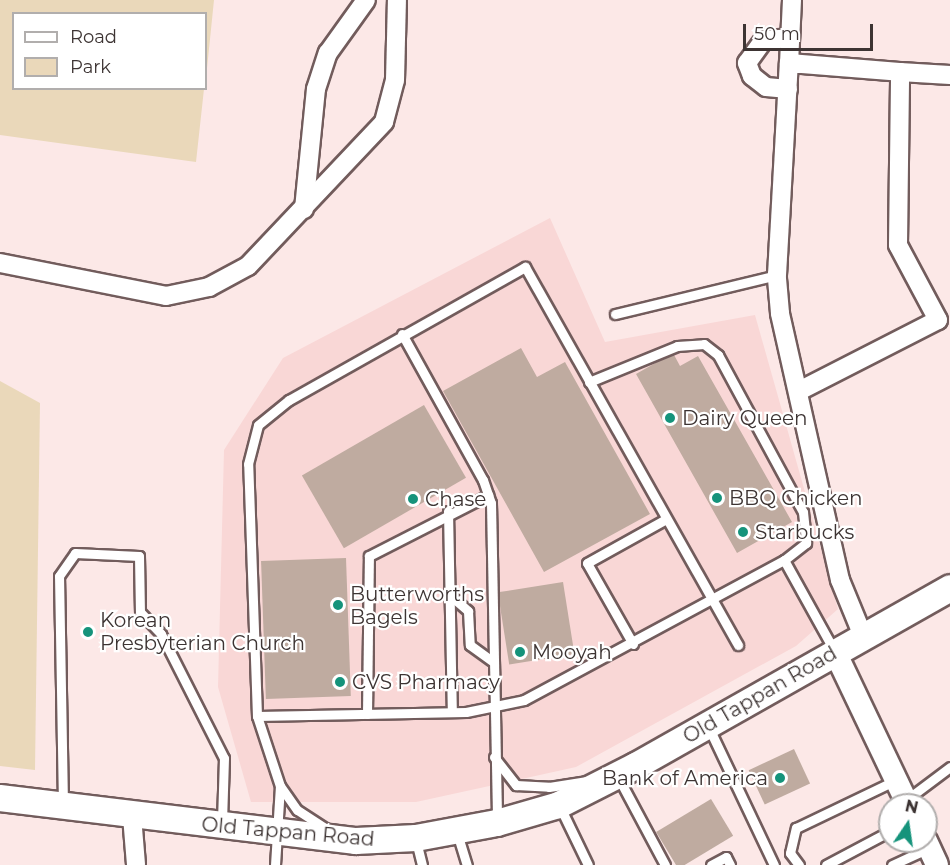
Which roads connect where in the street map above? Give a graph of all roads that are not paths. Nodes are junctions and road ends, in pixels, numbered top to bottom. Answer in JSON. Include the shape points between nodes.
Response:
{"nodes":[{"id":1,"x":366,"y":0,"type":"edge"},
{"id":2,"x":397,"y":0,"type":"edge"},
{"id":3,"x":792,"y":0,"type":"edge"},
{"id":4,"x":790,"y":38,"type":"junction"},
{"id":5,"x":789,"y":63,"type":"junction"},
{"id":6,"x":900,"y":72,"type":"junction"},
{"id":7,"x":950,"y":74,"type":"edge"},
{"id":8,"x":788,"y":89,"type":"junction"},
{"id":9,"x":304,"y":209,"type":"junction"},
{"id":10,"x":0,"y":263,"type":"edge"},
{"id":11,"x":777,"y":275,"type":"junction"},
{"id":12,"x":615,"y":314,"type":"dead end"},
{"id":13,"x":944,"y":316,"type":"edge"},
{"id":14,"x":402,"y":334,"type":"junction"},
{"id":15,"x":589,"y":382,"type":"junction"},
{"id":16,"x":799,"y":391,"type":"junction"},
{"id":17,"x":488,"y":495,"type":"junction"},
{"id":18,"x":448,"y":511,"type":"junction"},
{"id":19,"x":666,"y":519,"type":"junction"},
{"id":20,"x":784,"y":560,"type":"junction"},
{"id":21,"x":950,"y":588,"type":"edge"},
{"id":22,"x":451,"y":596,"type":"junction"},
{"id":23,"x":712,"y":600,"type":"junction"},
{"id":24,"x":863,"y":636,"type":"junction"},
{"id":25,"x":633,"y":644,"type":"junction"},
{"id":26,"x":738,"y":645,"type":"dead end"},
{"id":27,"x":835,"y":652,"type":"junction"},
{"id":28,"x":492,"y":661,"type":"junction"},
{"id":29,"x":493,"y":707,"type":"junction"},
{"id":30,"x":452,"y":712,"type":"junction"},
{"id":31,"x":367,"y":714,"type":"junction"},
{"id":32,"x":257,"y":716,"type":"junction"},
{"id":33,"x":707,"y":725,"type":"junction"},
{"id":34,"x":494,"y":757,"type":"junction"},
{"id":35,"x":950,"y":767,"type":"edge"},
{"id":36,"x":617,"y":775,"type":"junction"},
{"id":37,"x":280,"y":786,"type":"junction"},
{"id":38,"x":902,"y":793,"type":"edge"},
{"id":39,"x":906,"y":793,"type":"edge"},
{"id":40,"x":0,"y":798,"type":"edge"},
{"id":41,"x":878,"y":803,"type":"edge"},
{"id":42,"x":559,"y":805,"type":"junction"},
{"id":43,"x":63,"y":806,"type":"junction"},
{"id":44,"x":132,"y":816,"type":"junction"},
{"id":45,"x":497,"y":823,"type":"junction"},
{"id":46,"x":222,"y":827,"type":"junction"},
{"id":47,"x":456,"y":830,"type":"junction"},
{"id":48,"x":274,"y":834,"type":"junction"},
{"id":49,"x":878,"y":837,"type":"edge"},
{"id":50,"x":416,"y":838,"type":"junction"},
{"id":51,"x":356,"y":841,"type":"junction"},
{"id":52,"x":925,"y":853,"type":"edge"},
{"id":53,"x":136,"y":865,"type":"edge"},
{"id":54,"x":275,"y":865,"type":"edge"},
{"id":55,"x":422,"y":865,"type":"edge"},
{"id":56,"x":467,"y":865,"type":"edge"},
{"id":57,"x":588,"y":865,"type":"edge"},
{"id":58,"x":665,"y":865,"type":"edge"},
{"id":59,"x":711,"y":865,"type":"edge"},
{"id":60,"x":730,"y":865,"type":"edge"},
{"id":61,"x":774,"y":865,"type":"edge"},
{"id":62,"x":799,"y":865,"type":"edge"},
{"id":63,"x":826,"y":865,"type":"edge"},
{"id":64,"x":892,"y":865,"type":"edge"}],
"edges":[{"from":1,"to":9,"type":"street","via":[[328,53],[316,89]]},
{"from":2,"to":9,"type":"street","via":[[395,80],[384,122]]},
{"from":3,"to":4,"type":"street"},
{"from":4,"to":5,"type":"street"},
{"from":4,"to":8,"type":"street","via":[[764,40],[747,63],[752,76],[766,87]]},
{"from":5,"to":6,"type":"street"},
{"from":5,"to":7,"type":"street"},
{"from":5,"to":8,"type":"street"},
{"from":6,"to":7,"type":"street"},
{"from":6,"to":13,"type":"street","via":[[898,245]]},
{"from":8,"to":11,"type":"street"},
{"from":9,"to":10,"type":"street","via":[[248,266],[188,293],[141,295]]},
{"from":11,"to":12,"type":"lane"},
{"from":11,"to":16,"type":"street"},
{"from":13,"to":16,"type":"street"},
{"from":14,"to":15,"type":"lane","via":[[525,267]]},
{"from":14,"to":17,"type":"lane"},
{"from":14,"to":32,"type":"lane","via":[[267,414],[250,442]]},
{"from":15,"to":19,"type":"lane"},
{"from":15,"to":20,"type":"lane","via":[[677,346],[704,344],[718,355],[803,512],[806,543]]},
{"from":16,"to":24,"type":"street","via":[[840,580]]},
{"from":17,"to":18,"type":"lane"},
{"from":17,"to":28,"type":"lane"},
{"from":18,"to":22,"type":"lane"},
{"from":18,"to":31,"type":"lane","via":[[378,549],[364,566]]},
{"from":19,"to":23,"type":"lane"},
{"from":19,"to":25,"type":"lane","via":[[587,563]]},
{"from":20,"to":23,"type":"lane"},
{"from":20,"to":27,"type":"lane"},
{"from":21,"to":24,"type":"main road","name":"Old Tappan Road"},
{"from":22,"to":28,"type":"lane","via":[[468,611],[470,645]]},
{"from":22,"to":30,"type":"lane"},
{"from":23,"to":25,"type":"lane"},
{"from":23,"to":26,"type":"lane"},
{"from":24,"to":27,"type":"main road","name":"Old Tappan Road"},
{"from":25,"to":29,"type":"lane","via":[[548,690]]},
{"from":27,"to":33,"type":"main road","name":"Old Tappan Road"},
{"from":27,"to":38,"type":"street"},
{"from":28,"to":29,"type":"lane"},
{"from":29,"to":30,"type":"lane"},
{"from":29,"to":34,"type":"lane"},
{"from":30,"to":31,"type":"lane"},
{"from":31,"to":32,"type":"lane"},
{"from":32,"to":37,"type":"lane"},
{"from":33,"to":36,"type":"main road","name":"Old Tappan Road"},
{"from":33,"to":61,"type":"lane"},
{"from":34,"to":36,"type":"lane","via":[[516,784],[530,788]]},
{"from":34,"to":45,"type":"lane"},
{"from":35,"to":39,"type":"lane"},
{"from":36,"to":42,"type":"main road","name":"Old Tappan Road"},
{"from":36,"to":58,"type":"lane"},
{"from":37,"to":48,"type":"lane"},
{"from":37,"to":51,"type":"lane","via":[[315,824]]},
{"from":40,"to":43,"type":"main road","name":"Old Tappan Road"},
{"from":41,"to":62,"type":"lane","via":[[796,828],[790,853]]},
{"from":42,"to":45,"type":"main road","name":"Old Tappan Road"},
{"from":42,"to":57,"type":"lane"},
{"from":43,"to":44,"type":"main road","name":"Old Tappan Road"},
{"from":43,"to":46,"type":"lane","via":[[58,576],[75,553],[139,556],[140,612],[161,634],[224,758]]},
{"from":44,"to":46,"type":"main road","name":"Old Tappan Road"},
{"from":44,"to":53,"type":"street"},
{"from":45,"to":47,"type":"main road","name":"Old Tappan Road"},
{"from":46,"to":48,"type":"main road","name":"Old Tappan Road"},
{"from":47,"to":50,"type":"main road","name":"Old Tappan Road"},
{"from":47,"to":56,"type":"lane"},
{"from":48,"to":51,"type":"main road","name":"Old Tappan Road"},
{"from":48,"to":54,"type":"lane"},
{"from":49,"to":63,"type":"lane"},
{"from":50,"to":51,"type":"main road","name":"Old Tappan Road"},
{"from":50,"to":55,"type":"lane"},
{"from":52,"to":64,"type":"lane"},
{"from":59,"to":60,"type":"lane","via":[[726,857]]}]}
